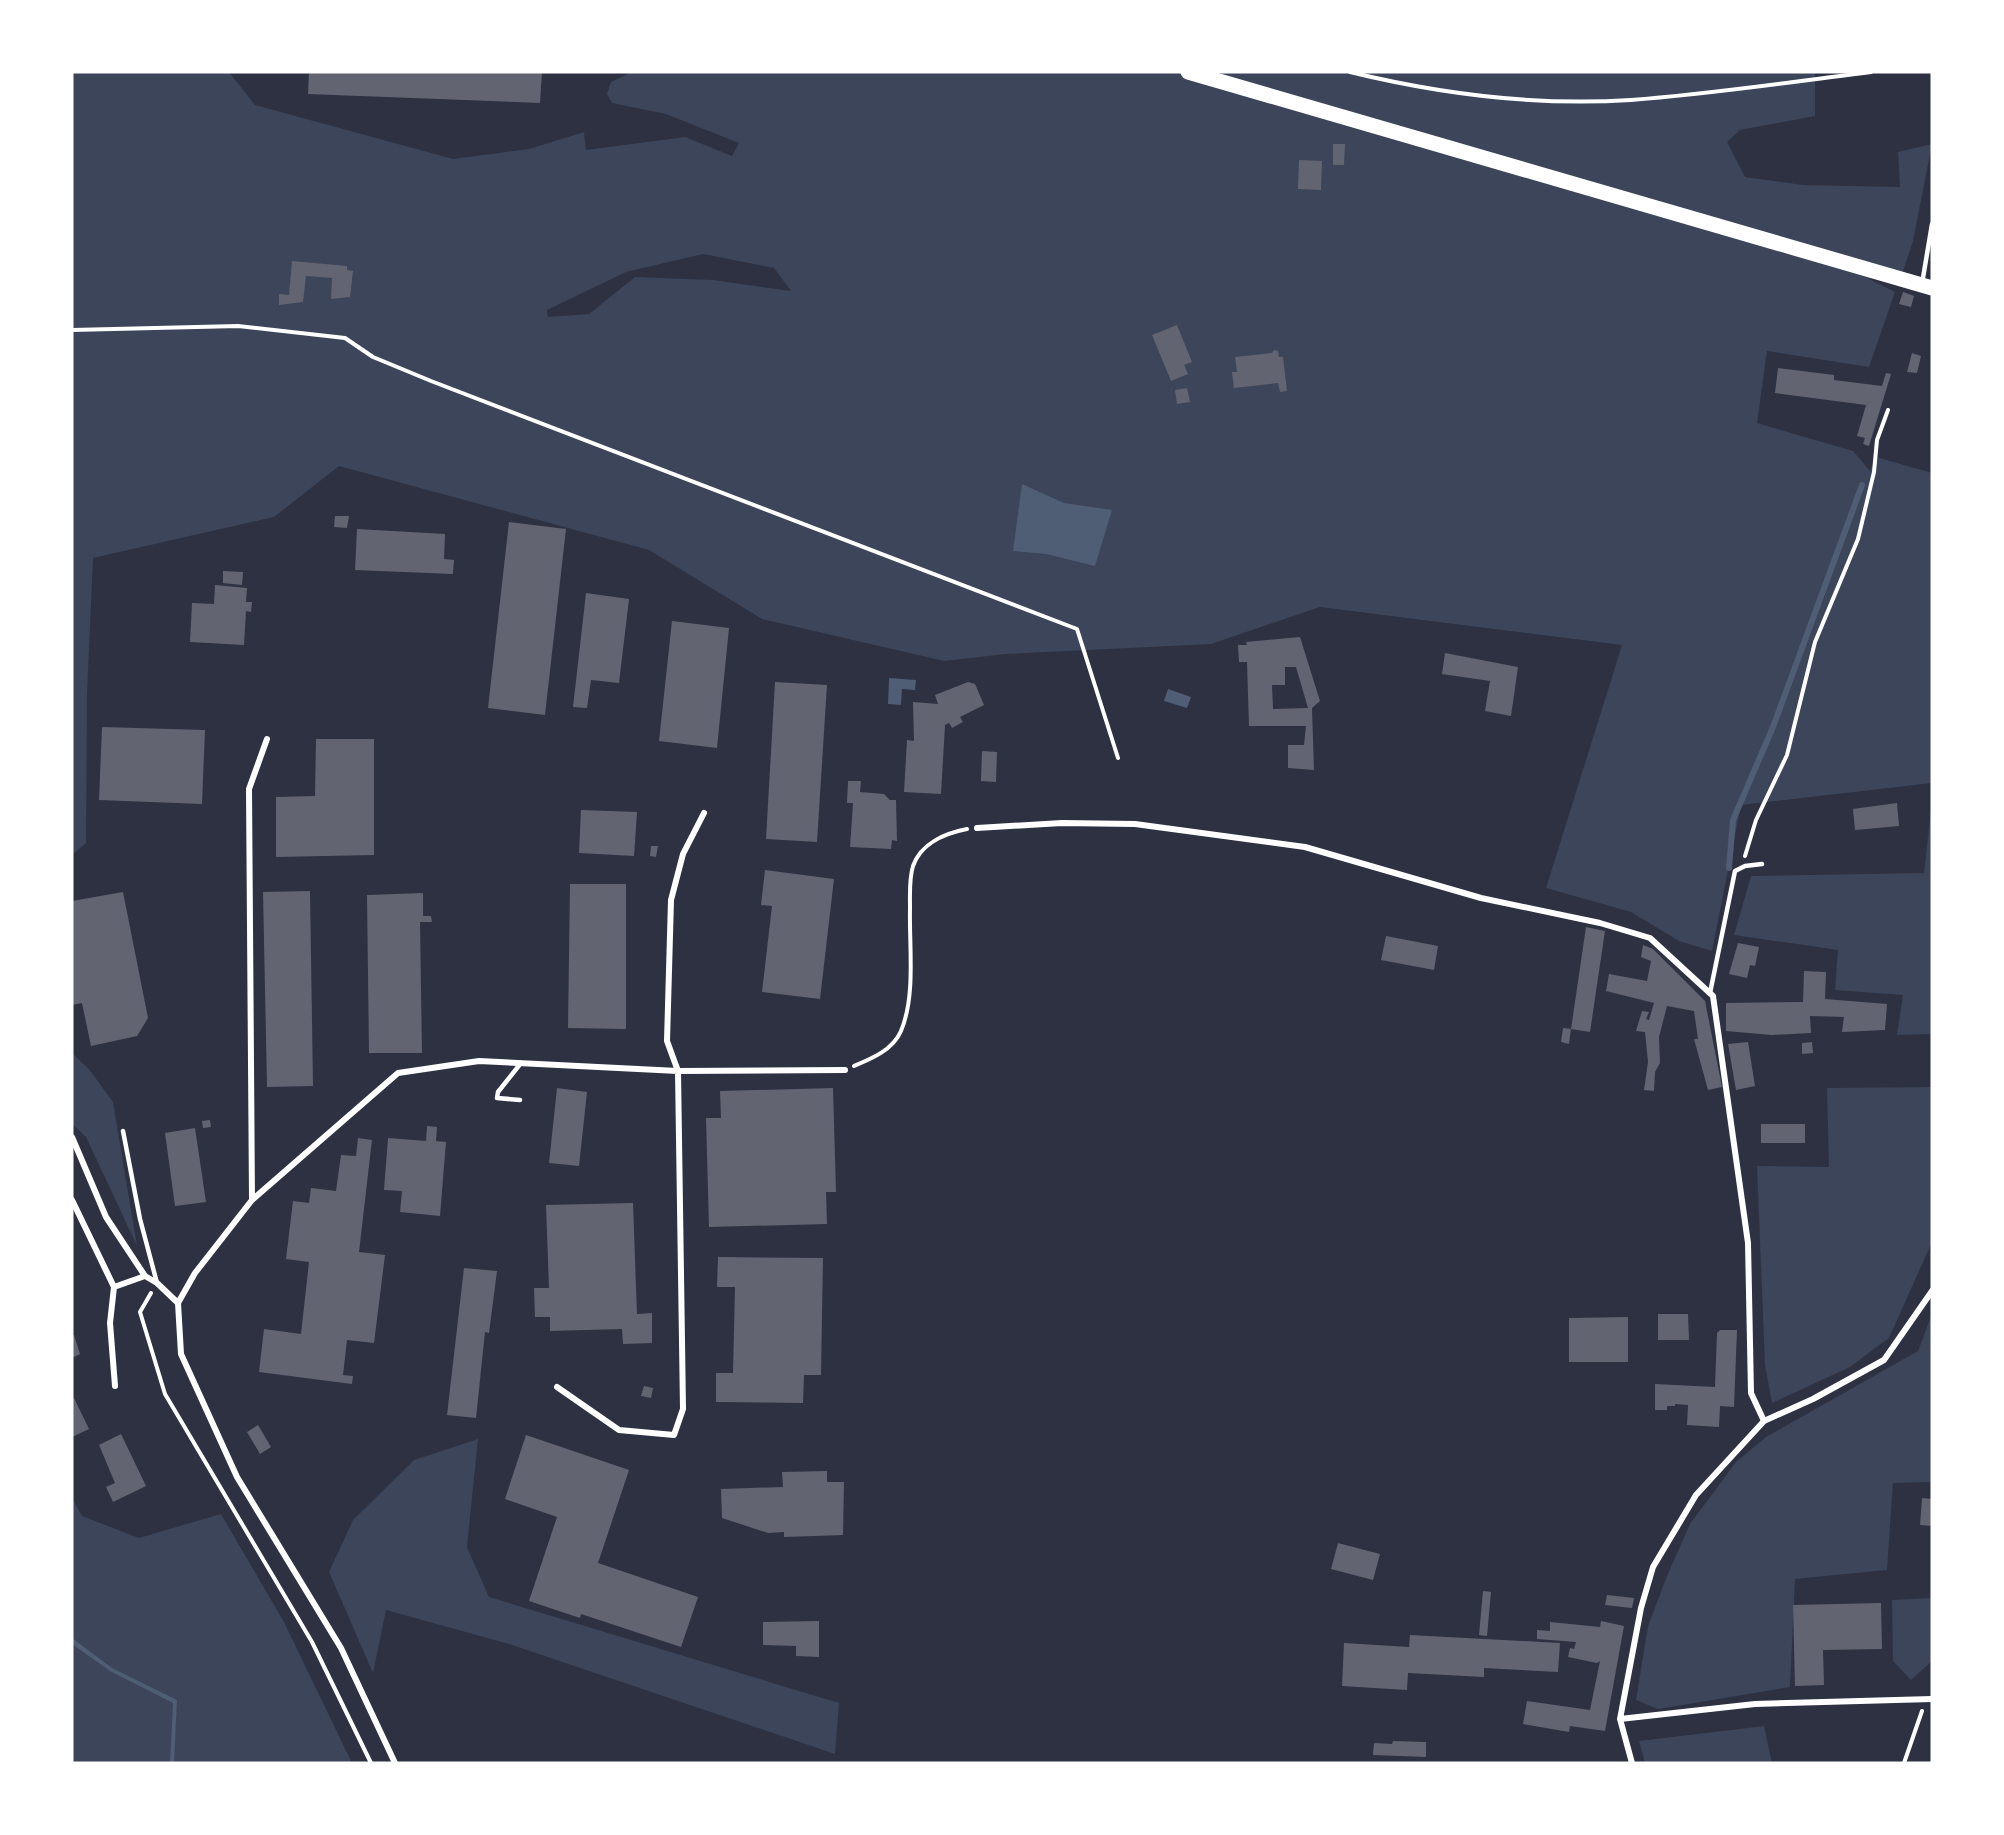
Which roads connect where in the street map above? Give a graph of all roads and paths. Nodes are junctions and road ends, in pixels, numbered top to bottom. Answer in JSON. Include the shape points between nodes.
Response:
{"nodes":[{"id":1,"x":1188,"y":72,"type":"edge"},
{"id":2,"x":1350,"y":72,"type":"edge"},
{"id":3,"x":1871,"y":72,"type":"edge"},
{"id":4,"x":1932,"y":224,"type":"edge"},
{"id":5,"x":1927,"y":287,"type":"edge"},
{"id":6,"x":72,"y":330,"type":"edge"},
{"id":7,"x":1888,"y":410,"type":"dead end"},
{"id":8,"x":267,"y":739,"type":"dead end"},
{"id":9,"x":1118,"y":758,"type":"dead end"},
{"id":10,"x":704,"y":813,"type":"dead end"},
{"id":11,"x":977,"y":828,"type":"joint"},
{"id":12,"x":1762,"y":864,"type":"dead end"},
{"id":13,"x":1741,"y":868,"type":"junction"},
{"id":14,"x":1710,"y":993,"type":"junction"},
{"id":15,"x":521,"y":1063,"type":"junction"},
{"id":16,"x":845,"y":1070,"type":"joint"},
{"id":17,"x":678,"y":1071,"type":"junction"},
{"id":18,"x":519,"y":1100,"type":"dead end"},
{"id":19,"x":123,"y":1131,"type":"dead end"},
{"id":20,"x":72,"y":1137,"type":"edge"},
{"id":21,"x":72,"y":1200,"type":"edge"},
{"id":22,"x":252,"y":1200,"type":"junction"},
{"id":23,"x":145,"y":1276,"type":"junction"},
{"id":24,"x":157,"y":1283,"type":"junction"},
{"id":25,"x":114,"y":1287,"type":"junction"},
{"id":26,"x":1932,"y":1291,"type":"edge"},
{"id":27,"x":178,"y":1304,"type":"junction"},
{"id":28,"x":115,"y":1386,"type":"dead end"},
{"id":29,"x":557,"y":1387,"type":"dead end"},
{"id":30,"x":1764,"y":1421,"type":"junction"},
{"id":31,"x":1929,"y":1699,"type":"edge"},
{"id":32,"x":1620,"y":1719,"type":"junction"},
{"id":33,"x":371,"y":1763,"type":"edge"},
{"id":34,"x":395,"y":1763,"type":"edge"},
{"id":35,"x":1632,"y":1763,"type":"edge"},
{"id":36,"x":1904,"y":1763,"type":"edge"}],
"edges":[{"from":1,"to":5,"type":"main road"},
{"from":2,"to":3,"type":"path","via":[[1386,81],[1527,100],[1629,100]]},
{"from":4,"to":5,"type":"lane"},
{"from":6,"to":9,"type":"path","via":[[238,326],[345,338],[373,357],[431,381],[1077,629]]},
{"from":7,"to":13,"type":"path","via":[[1877,440],[1874,472],[1858,538],[1815,642],[1787,755],[1756,820]]},
{"from":8,"to":22,"type":"street","via":[[249,789]]},
{"from":10,"to":17,"type":"street","via":[[683,854],[671,900],[667,1041]]},
{"from":11,"to":14,"type":"street","via":[[1135,824],[1305,847],[1481,898],[1600,923],[1650,938]]},
{"from":11,"to":16,"type":"path","via":[[946,833],[927,846],[913,865],[909,990],[901,1033],[878,1056]]},
{"from":12,"to":13,"type":"lane"},
{"from":13,"to":14,"type":"lane","via":[[1735,871]]},
{"from":14,"to":30,"type":"street","via":[[1748,1243],[1750,1393]]},
{"from":15,"to":17,"type":"street"},
{"from":15,"to":18,"type":"lane","via":[[497,1098]]},
{"from":15,"to":22,"type":"street","via":[[479,1061],[398,1073]]},
{"from":16,"to":17,"type":"street"},
{"from":17,"to":29,"type":"street","via":[[684,1409],[674,1435],[619,1430]]},
{"from":19,"to":24,"type":"lane"},
{"from":20,"to":23,"type":"street","via":[[106,1217]]},
{"from":21,"to":25,"type":"street"},
{"from":22,"to":27,"type":"street","via":[[195,1273]]},
{"from":23,"to":24,"type":"street"},
{"from":23,"to":25,"type":"street"},
{"from":24,"to":27,"type":"street"},
{"from":24,"to":33,"type":"path","via":[[140,1311],[165,1394],[312,1642]]},
{"from":25,"to":28,"type":"street","via":[[110,1334]]},
{"from":26,"to":30,"type":"street","via":[[1884,1360]]},
{"from":27,"to":34,"type":"street","via":[[181,1354],[237,1477],[341,1648]]},
{"from":30,"to":32,"type":"street","via":[[1696,1495],[1653,1567],[1641,1608]]},
{"from":31,"to":32,"type":"street","via":[[1755,1704]]},
{"from":31,"to":36,"type":"path"},
{"from":32,"to":35,"type":"street"}]}
